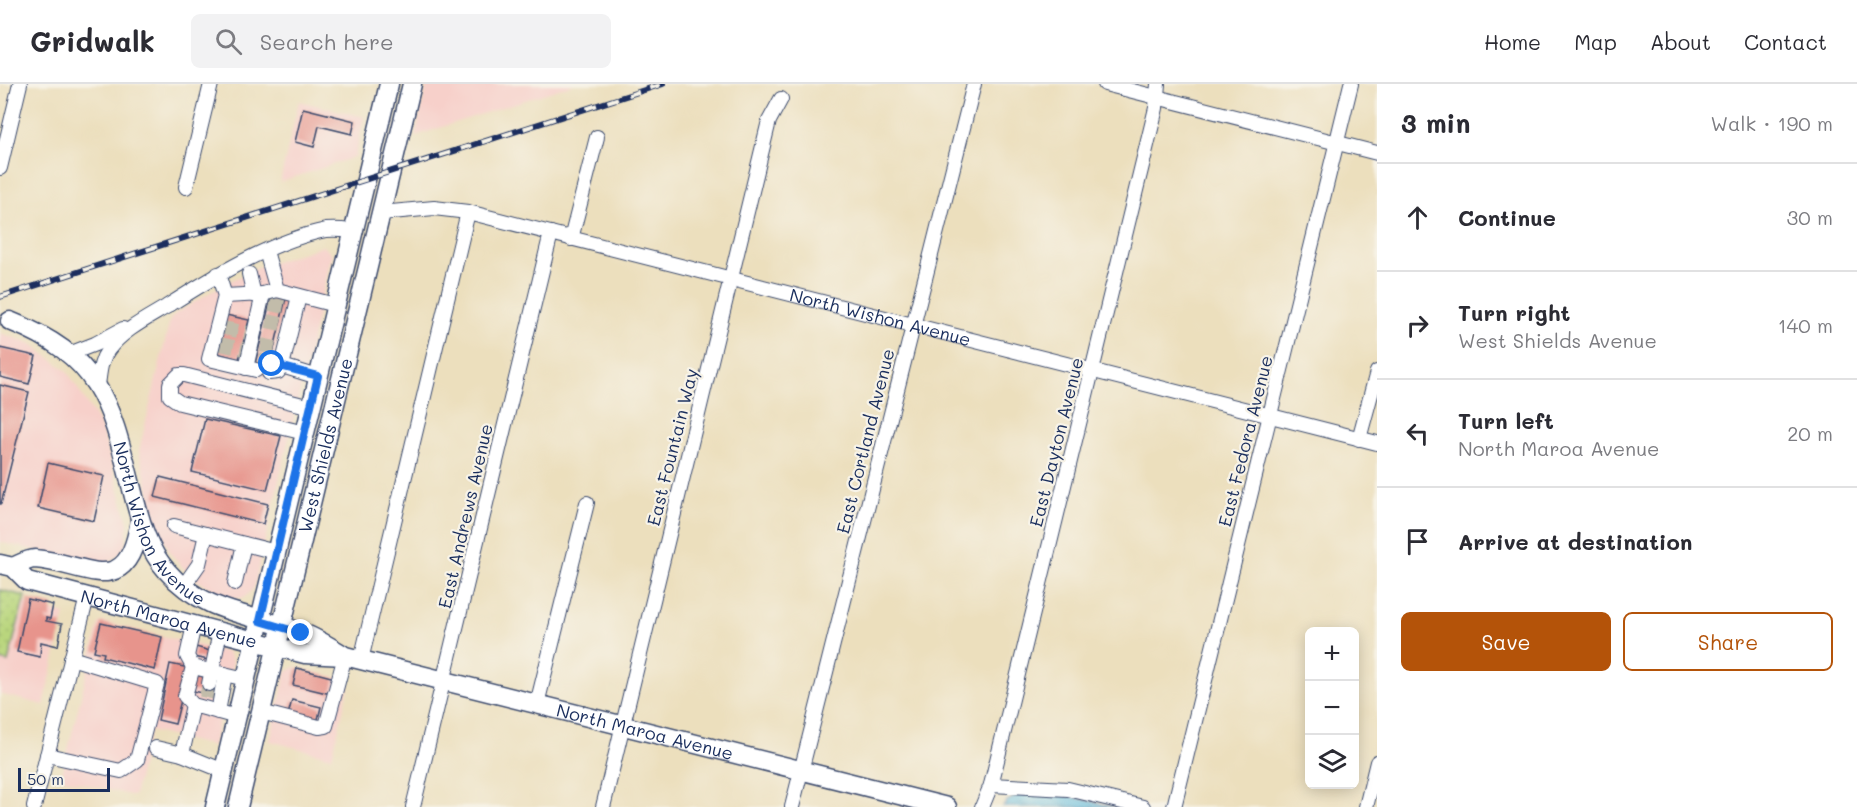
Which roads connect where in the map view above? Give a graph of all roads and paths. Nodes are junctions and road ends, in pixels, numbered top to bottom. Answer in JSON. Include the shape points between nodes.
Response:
{"nodes":[{"id":1,"x":20,"y":84,"type":"edge"},
{"id":2,"x":211,"y":84,"type":"edge"},
{"id":3,"x":389,"y":84,"type":"edge"},
{"id":4,"x":412,"y":84,"type":"edge"},
{"id":5,"x":974,"y":84,"type":"edge"},
{"id":6,"x":1106,"y":84,"type":"edge"},
{"id":7,"x":1351,"y":84,"type":"edge"},
{"id":8,"x":1157,"y":91,"type":"edge"},
{"id":9,"x":781,"y":99,"type":"dead end"},
{"id":10,"x":597,"y":137,"type":"dead end"},
{"id":11,"x":1337,"y":143,"type":"junction"},
{"id":12,"x":1377,"y":153,"type":"edge"},
{"id":13,"x":0,"y":168,"type":"edge"},
{"id":14,"x":186,"y":187,"type":"dead end"},
{"id":15,"x":468,"y":212,"type":"junction"},
{"id":16,"x":381,"y":213,"type":"junction"},
{"id":17,"x":353,"y":231,"type":"junction"},
{"id":18,"x":551,"y":233,"type":"junction"},
{"id":19,"x":571,"y":238,"type":"junction"},
{"id":20,"x":266,"y":251,"type":"junction"},
{"id":21,"x":218,"y":274,"type":"junction"},
{"id":22,"x":249,"y":274,"type":"dead end"},
{"id":23,"x":730,"y":280,"type":"junction"},
{"id":24,"x":277,"y":290,"type":"junction"},
{"id":25,"x":225,"y":296,"type":"junction"},
{"id":26,"x":299,"y":296,"type":"junction"},
{"id":27,"x":335,"y":305,"type":"junction"},
{"id":28,"x":10,"y":321,"type":"dead end"},
{"id":29,"x":139,"y":324,"type":"junction"},
{"id":30,"x":912,"y":326,"type":"junction"},
{"id":31,"x":268,"y":335,"type":"junction"},
{"id":32,"x":69,"y":354,"type":"junction"},
{"id":33,"x":1091,"y":371,"type":"junction"},
{"id":34,"x":1377,"y":372,"type":"edge"},
{"id":35,"x":318,"y":376,"type":"junction"},
{"id":36,"x":98,"y":385,"type":"junction"},
{"id":37,"x":311,"y":407,"type":"junction"},
{"id":38,"x":1270,"y":417,"type":"junction"},
{"id":39,"x":305,"y":433,"type":"junction"},
{"id":40,"x":1359,"y":439,"type":"junction"},
{"id":41,"x":1377,"y":443,"type":"edge"},
{"id":42,"x":587,"y":503,"type":"dead end"},
{"id":43,"x":140,"y":520,"type":"junction"},
{"id":44,"x":174,"y":526,"type":"dead end"},
{"id":45,"x":206,"y":534,"type":"junction"},
{"id":46,"x":244,"y":544,"type":"junction"},
{"id":47,"x":276,"y":552,"type":"junction"},
{"id":48,"x":7,"y":565,"type":"edge"},
{"id":49,"x":235,"y":583,"type":"dead end"},
{"id":50,"x":183,"y":587,"type":"junction"},
{"id":51,"x":87,"y":597,"type":"junction"},
{"id":52,"x":260,"y":621,"type":"junction"},
{"id":53,"x":194,"y":625,"type":"junction"},
{"id":54,"x":282,"y":627,"type":"junction"},
{"id":55,"x":220,"y":632,"type":"junction"},
{"id":56,"x":255,"y":641,"type":"junction"},
{"id":57,"x":190,"y":644,"type":"junction"},
{"id":58,"x":277,"y":647,"type":"junction"},
{"id":59,"x":216,"y":650,"type":"junction"},
{"id":60,"x":71,"y":658,"type":"junction"},
{"id":61,"x":353,"y":658,"type":"junction"},
{"id":62,"x":193,"y":667,"type":"junction"},
{"id":63,"x":215,"y":677,"type":"junction"},
{"id":64,"x":246,"y":679,"type":"junction"},
{"id":65,"x":444,"y":681,"type":"junction"},
{"id":66,"x":201,"y":704,"type":"junction"},
{"id":67,"x":537,"y":704,"type":"junction"},
{"id":68,"x":218,"y":712,"type":"junction"},
{"id":69,"x":261,"y":712,"type":"junction"},
{"id":70,"x":237,"y":717,"type":"junction"},
{"id":71,"x":623,"y":725,"type":"junction"},
{"id":72,"x":156,"y":748,"type":"dead end"},
{"id":73,"x":182,"y":754,"type":"junction"},
{"id":74,"x":46,"y":755,"type":"junction"},
{"id":75,"x":1377,"y":762,"type":"edge"},
{"id":76,"x":802,"y":769,"type":"junction"},
{"id":77,"x":224,"y":771,"type":"junction"},
{"id":78,"x":991,"y":785,"type":"junction"},
{"id":79,"x":34,"y":807,"type":"edge"},
{"id":80,"x":215,"y":807,"type":"edge"},
{"id":81,"x":238,"y":807,"type":"edge"},
{"id":82,"x":413,"y":807,"type":"edge"},
{"id":83,"x":603,"y":807,"type":"edge"},
{"id":84,"x":792,"y":807,"type":"edge"},
{"id":85,"x":947,"y":807,"type":"edge"},
{"id":86,"x":982,"y":807,"type":"edge"},
{"id":87,"x":1143,"y":807,"type":"edge"},
{"id":88,"x":1174,"y":807,"type":"edge"},
{"id":89,"x":1366,"y":807,"type":"edge"}],
"edges":[{"from":1,"to":13,"type":"street"},
{"from":2,"to":14,"type":"street"},
{"from":3,"to":17,"type":"main road","name":"West Shields Avenue"},
{"from":4,"to":16,"type":"main road","name":"West Shields Avenue"},
{"from":5,"to":30,"type":"street","name":"East Cortland Avenue"},
{"from":6,"to":8,"type":"street"},
{"from":7,"to":11,"type":"street","name":"East Fedora Avenue"},
{"from":8,"to":11,"type":"street"},
{"from":8,"to":33,"type":"street","name":"East Dayton Avenue"},
{"from":9,"to":23,"type":"street","name":"East Fountain Way","via":[[769,122]]},
{"from":10,"to":19,"type":"street"},
{"from":11,"to":12,"type":"street"},
{"from":11,"to":38,"type":"street","name":"East Fedora Avenue"},
{"from":15,"to":16,"type":"street","name":"North Wishon Avenue","via":[[434,208]]},
{"from":15,"to":18,"type":"street","name":"North Wishon Avenue"},
{"from":15,"to":61,"type":"street"},
{"from":16,"to":54,"type":"main road","name":"West Shields Avenue"},
{"from":17,"to":20,"type":"street","via":[[323,231]]},
{"from":17,"to":27,"type":"main road","name":"West Shields Avenue"},
{"from":18,"to":19,"type":"street","name":"North Wishon Avenue"},
{"from":18,"to":65,"type":"street","name":"East Andrews Avenue"},
{"from":19,"to":23,"type":"street","name":"North Wishon Avenue"},
{"from":20,"to":21,"type":"street"},
{"from":20,"to":24,"type":"street"},
{"from":21,"to":25,"type":"street"},
{"from":21,"to":29,"type":"street"},
{"from":22,"to":31,"type":"street"},
{"from":23,"to":30,"type":"street","name":"North Wishon Avenue"},
{"from":23,"to":71,"type":"street","name":"East Fountain Way"},
{"from":24,"to":26,"type":"street"},
{"from":24,"to":31,"type":"street"},
{"from":25,"to":31,"type":"street"},
{"from":25,"to":31,"type":"street","via":[[217,343],[209,359]]},
{"from":26,"to":27,"type":"street"},
{"from":26,"to":31,"type":"street"},
{"from":27,"to":35,"type":"main road","name":"West Shields Avenue"},
{"from":28,"to":32,"type":"main road","name":"North Wishon Avenue","via":[[38,332]]},
{"from":29,"to":32,"type":"street"},
{"from":29,"to":36,"type":"street","via":[[107,351]]},
{"from":30,"to":33,"type":"street","name":"North Wishon Avenue"},
{"from":30,"to":76,"type":"street","name":"East Cortland Avenue"},
{"from":31,"to":35,"type":"street"},
{"from":32,"to":36,"type":"main road","name":"North Wishon Avenue"},
{"from":33,"to":38,"type":"street","name":"North Wishon Avenue"},
{"from":33,"to":78,"type":"street","name":"East Dayton Avenue"},
{"from":34,"to":40,"type":"street"},
{"from":35,"to":37,"type":"main road","name":"West Shields Avenue"},
{"from":36,"to":43,"type":"main road","name":"North Wishon Avenue","via":[[113,416]]},
{"from":37,"to":39,"type":"main road","name":"West Shields Avenue"},
{"from":37,"to":39,"type":"street","via":[[184,375],[170,384],[170,396],[180,403]]},
{"from":38,"to":40,"type":"street","name":"North Wishon Avenue"},
{"from":38,"to":88,"type":"street","name":"East Fedora Avenue"},
{"from":39,"to":47,"type":"main road","name":"West Shields Avenue"},
{"from":40,"to":41,"type":"street","name":"North Wishon Avenue"},
{"from":42,"to":67,"type":"street"},
{"from":43,"to":48,"type":"main road","via":[[130,555],[109,572],[94,573],[33,559]]},
{"from":43,"to":50,"type":"main road","name":"North Wishon Avenue","via":[[159,562]]},
{"from":44,"to":45,"type":"street"},
{"from":45,"to":46,"type":"street"},
{"from":45,"to":50,"type":"street","via":[[199,564]]},
{"from":46,"to":47,"type":"street"},
{"from":46,"to":49,"type":"street"},
{"from":47,"to":52,"type":"main road","name":"West Shields Avenue"},
{"from":48,"to":51,"type":"main road","name":"North Maroa Avenue","via":[[27,581]]},
{"from":50,"to":52,"type":"main road","name":"North Wishon Avenue","via":[[216,608]]},
{"from":51,"to":53,"type":"main road","name":"North Maroa Avenue"},
{"from":51,"to":60,"type":"street"},
{"from":52,"to":54,"type":"main road","name":"North Maroa Avenue"},
{"from":52,"to":56,"type":"main road","name":"West Shields Avenue"},
{"from":53,"to":55,"type":"main road","name":"North Maroa Avenue"},
{"from":53,"to":57,"type":"street"},
{"from":54,"to":58,"type":"main road","name":"West Shields Avenue"},
{"from":54,"to":61,"type":"main road","name":"North Maroa Avenue"},
{"from":55,"to":56,"type":"main road","name":"North Maroa Avenue"},
{"from":55,"to":59,"type":"street"},
{"from":56,"to":58,"type":"main road","name":"North Maroa Avenue"},
{"from":56,"to":64,"type":"main road","name":"West Shields Avenue"},
{"from":57,"to":59,"type":"street"},
{"from":57,"to":62,"type":"street","via":[[187,656]]},
{"from":58,"to":61,"type":"main road","name":"North Maroa Avenue"},
{"from":58,"to":69,"type":"main road","name":"West Shields Avenue"},
{"from":59,"to":63,"type":"street"},
{"from":60,"to":74,"type":"street"},
{"from":60,"to":74,"type":"street","via":[[157,684],[137,760],[121,771]]},
{"from":61,"to":65,"type":"main road","name":"North Maroa Avenue"},
{"from":61,"to":69,"type":"street","via":[[326,726]]},
{"from":62,"to":63,"type":"street"},
{"from":62,"to":66,"type":"street","via":[[185,696]]},
{"from":63,"to":64,"type":"street"},
{"from":63,"to":68,"type":"street"},
{"from":64,"to":70,"type":"main road","name":"West Shields Avenue"},
{"from":65,"to":67,"type":"main road","name":"North Maroa Avenue"},
{"from":65,"to":82,"type":"street","name":"East Andrews Avenue"},
{"from":66,"to":68,"type":"street"},
{"from":66,"to":73,"type":"street"},
{"from":67,"to":71,"type":"main road","name":"North Maroa Avenue"},
{"from":68,"to":70,"type":"street"},
{"from":69,"to":81,"type":"main road","name":"West Shields Avenue"},
{"from":70,"to":77,"type":"main road","name":"West Shields Avenue"},
{"from":71,"to":76,"type":"main road","name":"North Maroa Avenue"},
{"from":71,"to":83,"type":"street","name":"East Fountain Way"},
{"from":72,"to":73,"type":"street"},
{"from":73,"to":77,"type":"street"},
{"from":74,"to":79,"type":"street"},
{"from":75,"to":89,"type":"street"},
{"from":76,"to":84,"type":"street","name":"East Cortland Avenue"},
{"from":76,"to":85,"type":"main road","name":"North Maroa Avenue"},
{"from":77,"to":80,"type":"main road","name":"West Shields Avenue"},
{"from":78,"to":86,"type":"street","name":"East Dayton Avenue"},
{"from":78,"to":87,"type":"street","via":[[1068,789]]}]}
